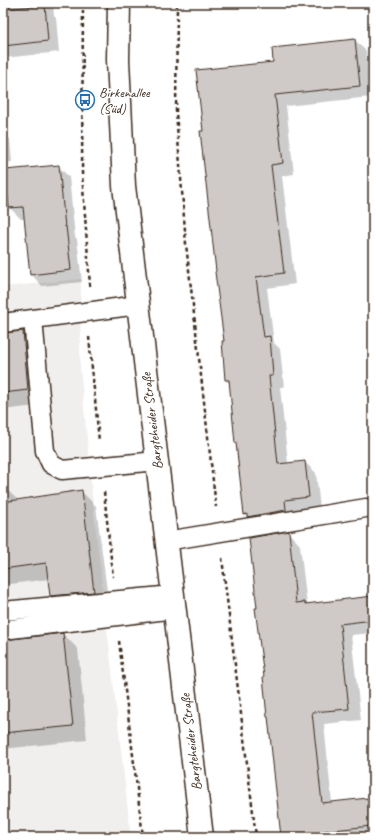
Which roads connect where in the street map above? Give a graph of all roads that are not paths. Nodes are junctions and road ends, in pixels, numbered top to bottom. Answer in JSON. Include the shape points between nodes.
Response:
{"nodes":[{"id":1,"x":119,"y":3,"type":"edge"},
{"id":2,"x":138,"y":305,"type":"junction"},
{"id":3,"x":33,"y":319,"type":"junction"},
{"id":4,"x":3,"y":323,"type":"edge"},
{"id":5,"x":157,"y":461,"type":"junction"},
{"id":6,"x":366,"y":508,"type":"dead end"},
{"id":7,"x":166,"y":541,"type":"junction"},
{"id":8,"x":174,"y":602,"type":"junction"},
{"id":9,"x":115,"y":608,"type":"junction"},
{"id":10,"x":3,"y":610,"type":"edge"},
{"id":11,"x":3,"y":630,"type":"edge"},
{"id":12,"x":202,"y":837,"type":"edge"}],
"edges":[{"from":1,"to":2,"type":"main road","name":"Bargteheider Straße","via":[[118,60],[124,186]]},
{"from":2,"to":3,"type":"lane"},
{"from":2,"to":5,"type":"main road","name":"Bargteheider Straße"},
{"from":3,"to":4,"type":"lane"},
{"from":3,"to":5,"type":"lane","via":[[45,452],[54,467],[62,470]]},
{"from":5,"to":7,"type":"main road","name":"Bargteheider Straße"},
{"from":6,"to":7,"type":"lane"},
{"from":7,"to":8,"type":"main road","name":"Bargteheider Straße"},
{"from":8,"to":9,"type":"lane"},
{"from":8,"to":12,"type":"main road","name":"Bargteheider Straße"},
{"from":9,"to":10,"type":"lane"},
{"from":9,"to":11,"type":"lane"}]}
